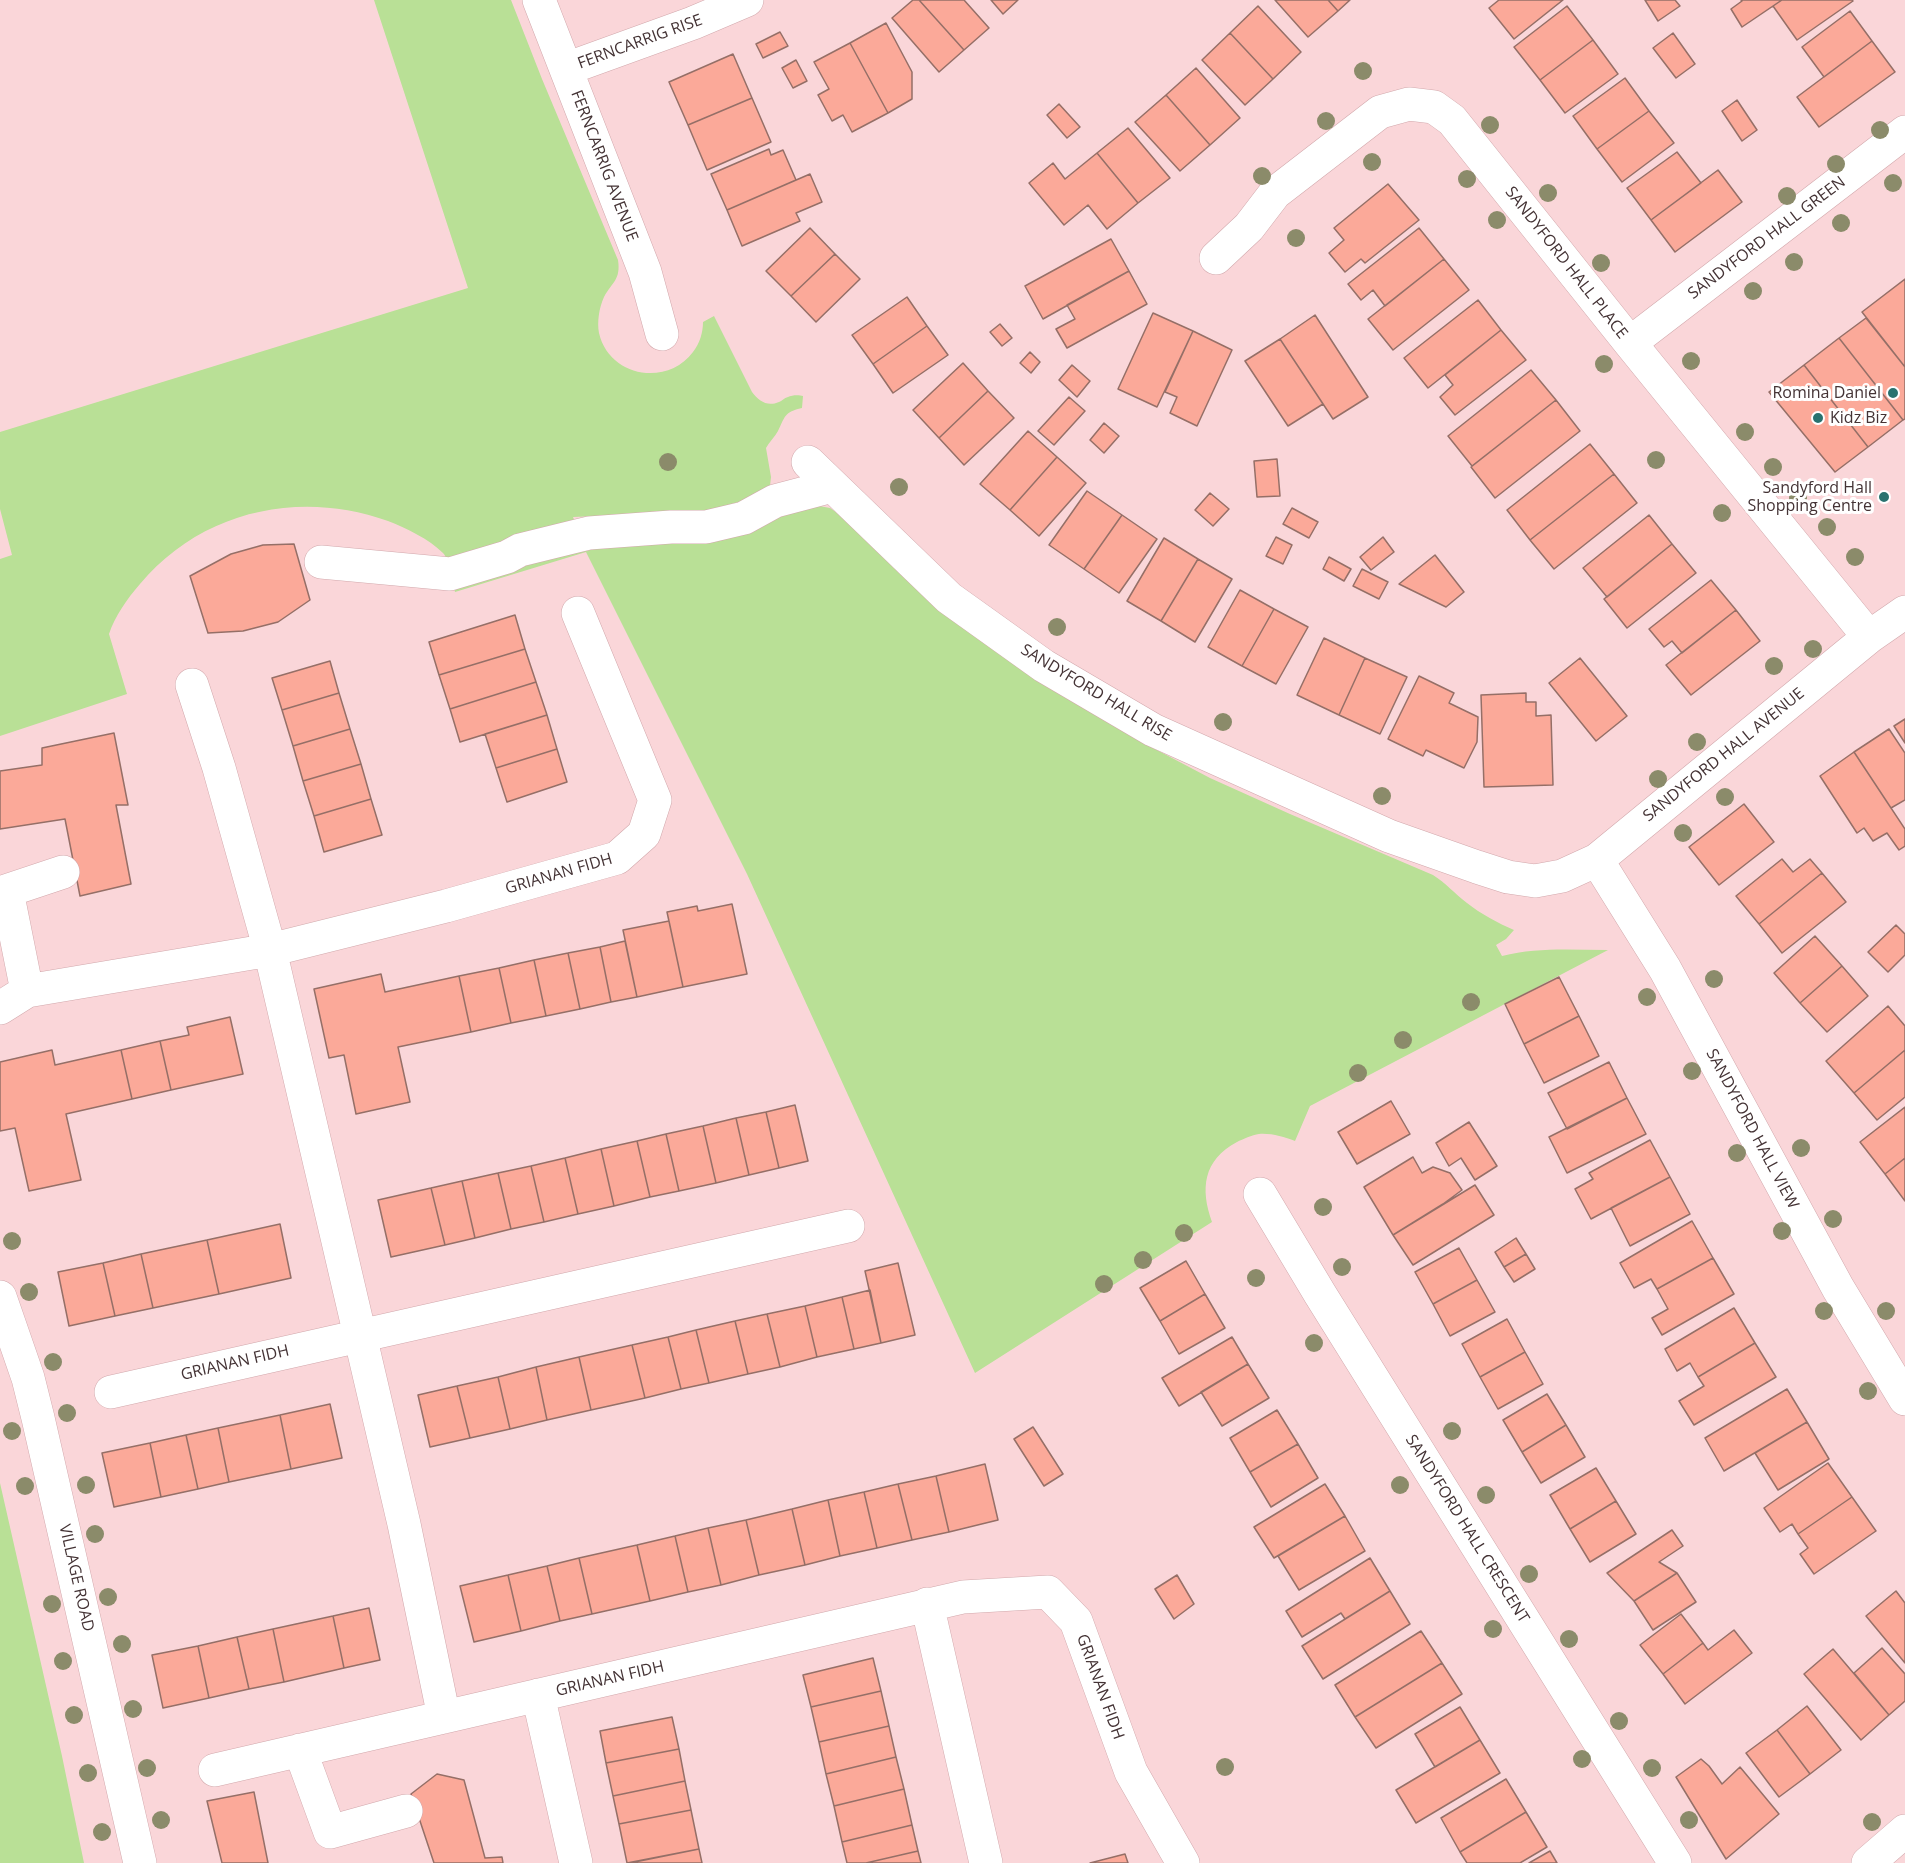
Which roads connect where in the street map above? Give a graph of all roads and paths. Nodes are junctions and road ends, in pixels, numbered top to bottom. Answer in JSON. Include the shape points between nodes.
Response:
{"nodes":[{"id":1,"x":539,"y":0,"type":"edge"},
{"id":2,"x":747,"y":0,"type":"edge"},
{"id":3,"x":567,"y":69,"type":"junction"},
{"id":4,"x":1905,"y":132,"type":"edge"},
{"id":5,"x":1216,"y":258,"type":"dead end"},
{"id":6,"x":662,"y":334,"type":"dead end"},
{"id":7,"x":1629,"y":343,"type":"junction"},
{"id":8,"x":808,"y":462,"type":"dead end"},
{"id":9,"x":832,"y":486,"type":"junction"},
{"id":10,"x":321,"y":562,"type":"dead end"},
{"id":11,"x":1905,"y":612,"type":"edge"},
{"id":12,"x":578,"y":613,"type":"dead end"},
{"id":13,"x":1869,"y":637,"type":"junction"},
{"id":14,"x":192,"y":685,"type":"dead end"},
{"id":15,"x":1597,"y":860,"type":"junction"},
{"id":16,"x":63,"y":872,"type":"dead end"},
{"id":17,"x":1535,"y":881,"type":"joint"},
{"id":18,"x":4,"y":892,"type":"edge"},
{"id":19,"x":270,"y":950,"type":"junction"},
{"id":20,"x":27,"y":991,"type":"junction"},
{"id":21,"x":0,"y":1008,"type":"edge"},
{"id":22,"x":1260,"y":1194,"type":"dead end"},
{"id":23,"x":848,"y":1226,"type":"dead end"},
{"id":24,"x":0,"y":1297,"type":"edge"},
{"id":25,"x":359,"y":1335,"type":"junction"},
{"id":26,"x":111,"y":1392,"type":"dead end"},
{"id":27,"x":1905,"y":1399,"type":"edge"},
{"id":28,"x":927,"y":1605,"type":"junction"},
{"id":29,"x":538,"y":1695,"type":"junction"},
{"id":30,"x":444,"y":1717,"type":"junction"},
{"id":31,"x":300,"y":1750,"type":"junction"},
{"id":32,"x":214,"y":1770,"type":"dead end"},
{"id":33,"x":406,"y":1811,"type":"dead end"},
{"id":34,"x":1905,"y":1831,"type":"edge"},
{"id":35,"x":140,"y":1863,"type":"edge"},
{"id":36,"x":576,"y":1863,"type":"edge"},
{"id":37,"x":986,"y":1863,"type":"edge"},
{"id":38,"x":1183,"y":1863,"type":"edge"},
{"id":39,"x":1675,"y":1863,"type":"edge"},
{"id":40,"x":1868,"y":1863,"type":"edge"}],
"edges":[{"from":1,"to":3,"type":"street","name":"FERNCARRIG AVENUE"},
{"from":2,"to":3,"type":"street","name":"FERNCARRIG RISE"},
{"from":3,"to":6,"type":"street","name":"FERNCARRIG AVENUE","via":[[645,272]]},
{"from":4,"to":7,"type":"street","name":"SANDYFORD HALL GREEN"},
{"from":5,"to":7,"type":"street","name":"SANDYFORD HALL PLACE","via":[[1249,227],[1275,193],[1380,112],[1409,104],[1434,107],[1452,120]]},
{"from":7,"to":13,"type":"street","name":"SANDYFORD HALL PLACE"},
{"from":8,"to":9,"type":"street","name":"SANDYFORD HALL RISE"},
{"from":9,"to":10,"type":"street","via":[[775,501],[744,518],[706,527],[589,533],[520,549],[507,557],[450,574]]},
{"from":9,"to":17,"type":"street","name":"SANDYFORD HALL RISE","via":[[949,598],[1044,666],[1153,730],[1389,836],[1508,877]]},
{"from":11,"to":13,"type":"street","name":"SANDYFORD HALL AVENUE"},
{"from":12,"to":19,"type":"street","name":"GRIANAN FIDH","via":[[655,800],[644,834],[617,858]]},
{"from":13,"to":15,"type":"street","name":"SANDYFORD HALL AVENUE"},
{"from":14,"to":19,"type":"street"},
{"from":15,"to":17,"type":"street","name":"SANDYFORD HALL AVENUE","via":[[1562,876]]},
{"from":15,"to":27,"type":"street","name":"SANDYFORD HALL VIEW","via":[[1665,969],[1838,1288]]},
{"from":16,"to":18,"type":"street"},
{"from":18,"to":20,"type":"street"},
{"from":19,"to":20,"type":"street","name":"GRIANAN FIDH"},
{"from":19,"to":25,"type":"street"},
{"from":20,"to":21,"type":"street","name":"GRIANAN FIDH"},
{"from":22,"to":39,"type":"street","name":"SANDYFORD HALL CRESCENT"},
{"from":23,"to":25,"type":"street","name":"GRIANAN FIDH"},
{"from":24,"to":35,"type":"street","name":"VILLAGE ROAD","via":[[38,1418]]},
{"from":25,"to":26,"type":"street","name":"GRIANAN FIDH"},
{"from":25,"to":30,"type":"street"},
{"from":28,"to":29,"type":"street","name":"GRIANAN FIDH"},
{"from":28,"to":37,"type":"street"},
{"from":28,"to":38,"type":"street","name":"GRIANAN FIDH","via":[[963,1597],[1048,1592],[1076,1622],[1131,1772]]},
{"from":29,"to":30,"type":"street","name":"GRIANAN FIDH"},
{"from":29,"to":36,"type":"street","name":"GRIANAN FIDH"},
{"from":30,"to":31,"type":"street","name":"GRIANAN FIDH"},
{"from":31,"to":32,"type":"street","name":"GRIANAN FIDH"},
{"from":31,"to":33,"type":"street","via":[[330,1833]]},
{"from":34,"to":40,"type":"street"}]}
